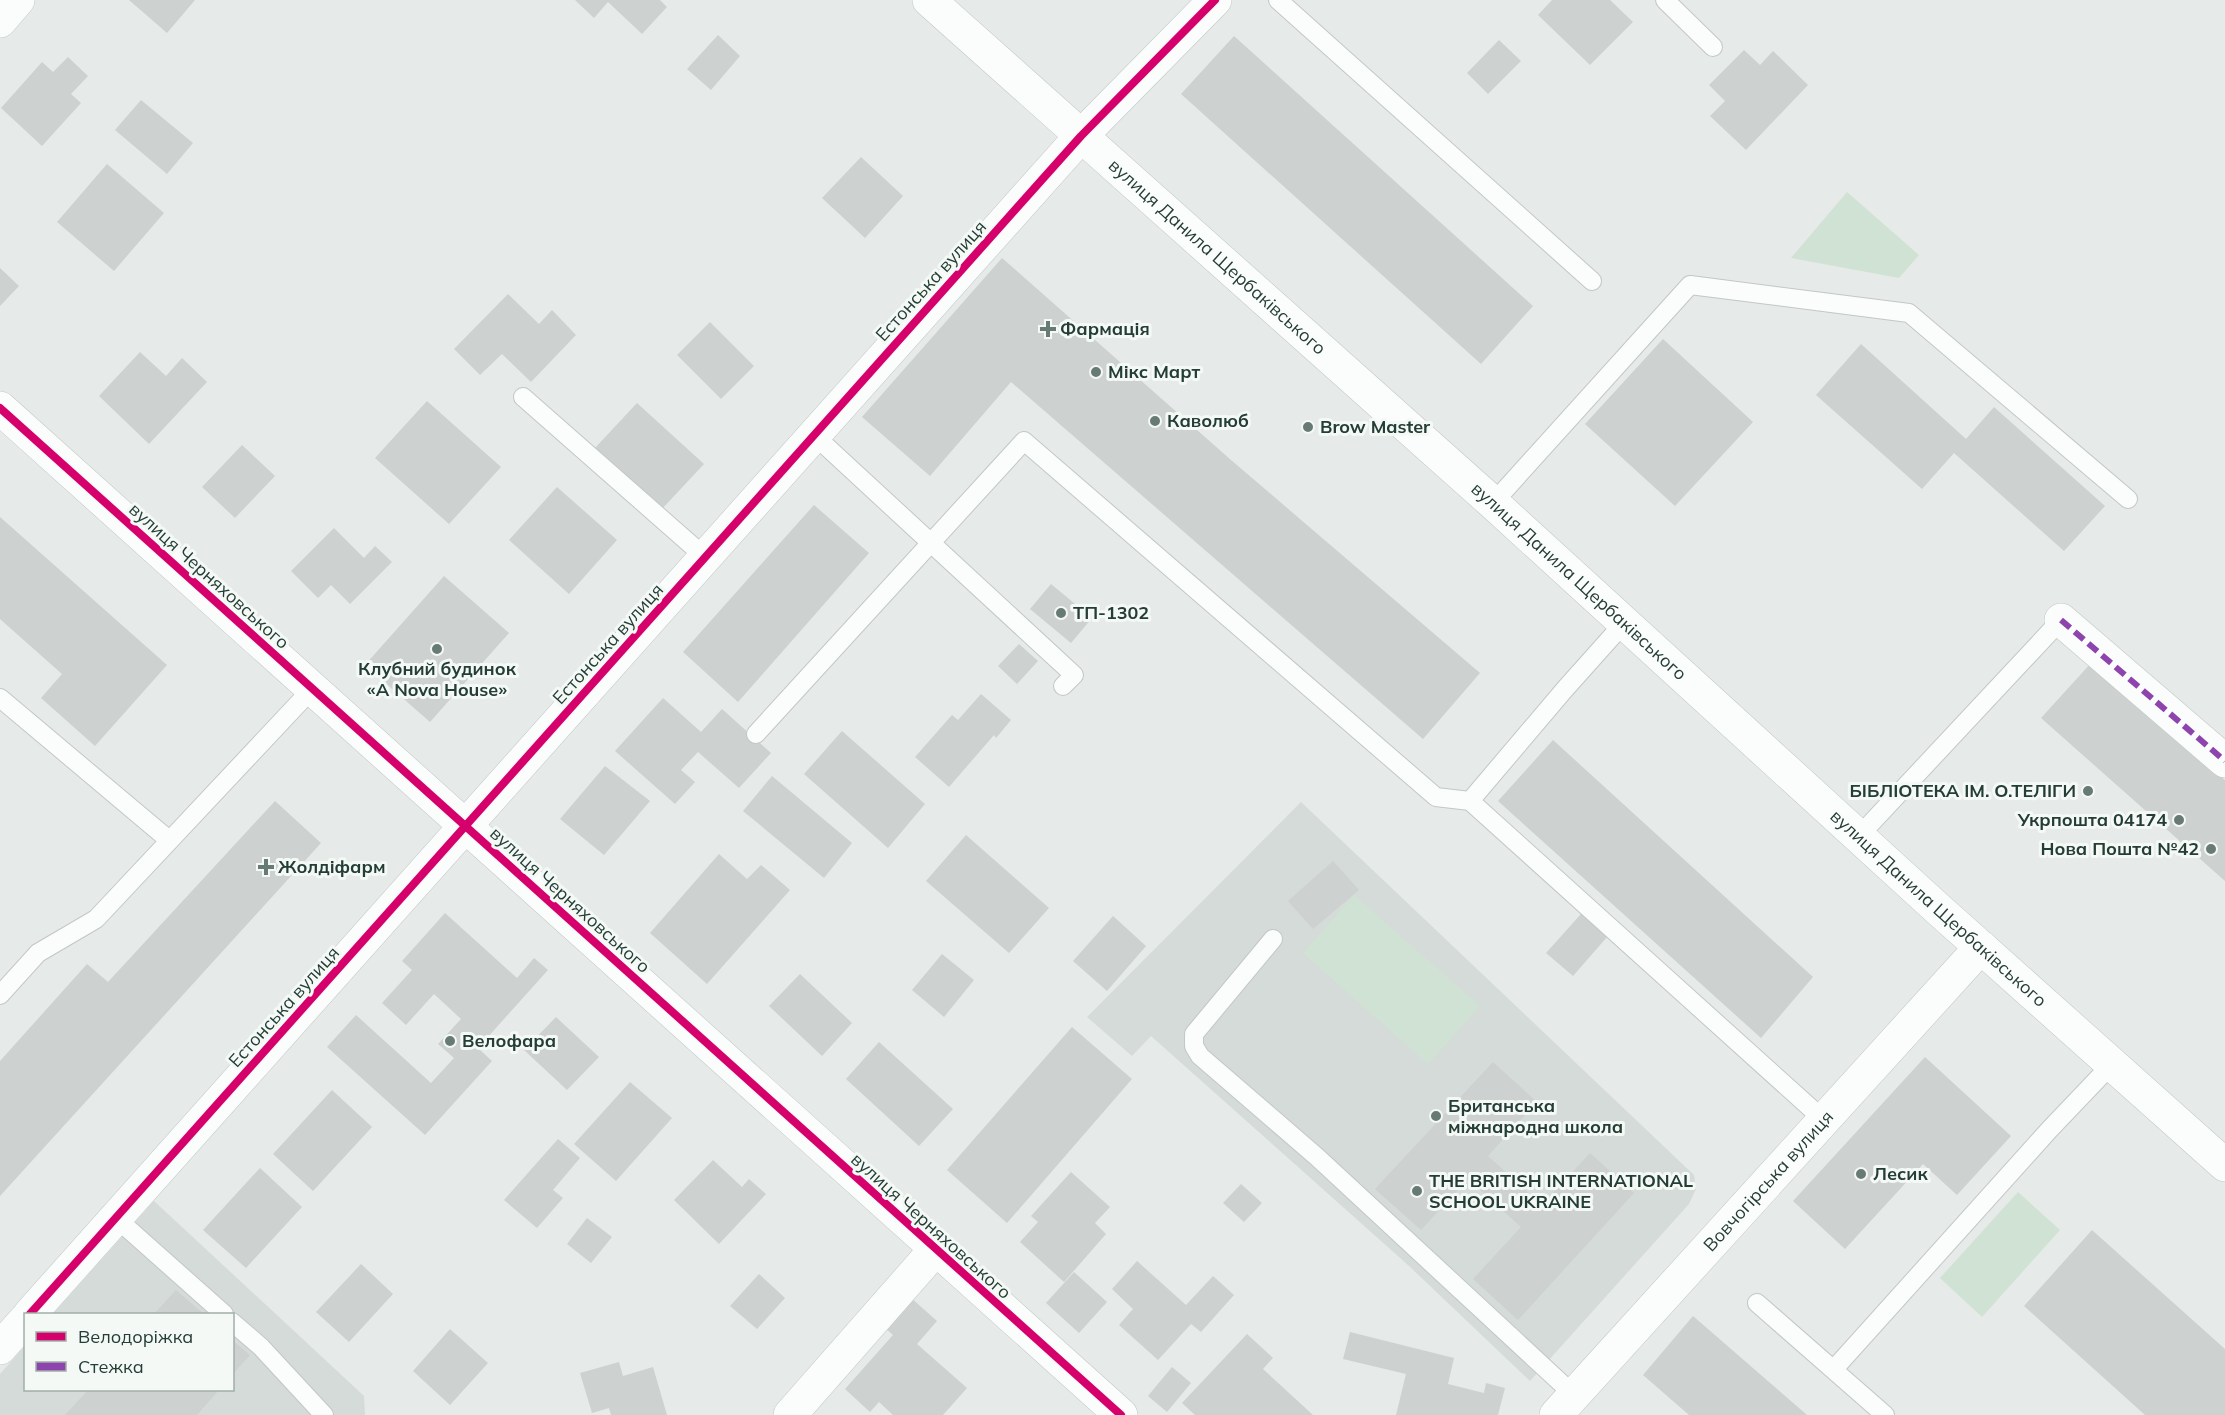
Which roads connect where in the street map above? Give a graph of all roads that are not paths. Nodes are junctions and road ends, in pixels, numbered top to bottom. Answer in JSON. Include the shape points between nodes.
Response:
{"nodes":[{"id":1,"x":18,"y":0,"type":"edge"},
{"id":2,"x":929,"y":0,"type":"edge"},
{"id":3,"x":1215,"y":0,"type":"edge"},
{"id":4,"x":1278,"y":0,"type":"edge"},
{"id":5,"x":1665,"y":0,"type":"edge"},
{"id":6,"x":0,"y":21,"type":"edge"},
{"id":7,"x":1713,"y":47,"type":"dead end"},
{"id":8,"x":1081,"y":135,"type":"junction"},
{"id":9,"x":1592,"y":281,"type":"dead end"},
{"id":10,"x":523,"y":397,"type":"dead end"},
{"id":11,"x":0,"y":408,"type":"edge"},
{"id":12,"x":814,"y":435,"type":"junction"},
{"id":13,"x":2128,"y":499,"type":"dead end"},
{"id":14,"x":1493,"y":503,"type":"junction"},
{"id":15,"x":931,"y":543,"type":"junction"},
{"id":16,"x":705,"y":557,"type":"junction"},
{"id":17,"x":2061,"y":620,"type":"joint"},
{"id":18,"x":1624,"y":623,"type":"junction"},
{"id":19,"x":1063,"y":686,"type":"dead end"},
{"id":20,"x":312,"y":689,"type":"junction"},
{"id":21,"x":0,"y":699,"type":"edge"},
{"id":22,"x":756,"y":734,"type":"dead end"},
{"id":23,"x":2225,"y":762,"type":"edge"},
{"id":24,"x":1470,"y":801,"type":"junction"},
{"id":25,"x":465,"y":827,"type":"junction"},
{"id":26,"x":1859,"y":836,"type":"junction"},
{"id":27,"x":169,"y":840,"type":"junction"},
{"id":28,"x":1273,"y":939,"type":"dead end"},
{"id":29,"x":1981,"y":947,"type":"junction"},
{"id":30,"x":0,"y":995,"type":"edge"},
{"id":31,"x":2112,"y":1064,"type":"junction"},
{"id":32,"x":1825,"y":1121,"type":"junction"},
{"id":33,"x":2225,"y":1165,"type":"edge"},
{"id":34,"x":116,"y":1218,"type":"junction"},
{"id":35,"x":935,"y":1250,"type":"junction"},
{"id":36,"x":1756,"y":1303,"type":"dead end"},
{"id":37,"x":31,"y":1313,"type":"edge"},
{"id":38,"x":224,"y":1313,"type":"edge"},
{"id":39,"x":24,"y":1321,"type":"edge"},
{"id":40,"x":234,"y":1324,"type":"edge"},
{"id":41,"x":0,"y":1348,"type":"edge"},
{"id":42,"x":1834,"y":1369,"type":"junction"},
{"id":43,"x":1565,"y":1405,"type":"edge"},
{"id":44,"x":324,"y":1415,"type":"edge"},
{"id":45,"x":790,"y":1415,"type":"edge"},
{"id":46,"x":1121,"y":1415,"type":"edge"},
{"id":47,"x":1885,"y":1415,"type":"edge"}],
"edges":[{"from":1,"to":6,"type":"street"},
{"from":2,"to":8,"type":"street","name":"вулиця Данила Щербаківського"},
{"from":3,"to":8,"type":"street","name":"Естонська вулиця"},
{"from":4,"to":9,"type":"lane"},
{"from":5,"to":7,"type":"lane"},
{"from":8,"to":12,"type":"street","name":"Естонська вулиця"},
{"from":8,"to":14,"type":"street","name":"вулиця Данила Щербаківського"},
{"from":10,"to":16,"type":"lane"},
{"from":11,"to":20,"type":"street","name":"вулиця Черняховського"},
{"from":12,"to":15,"type":"lane"},
{"from":12,"to":16,"type":"street","name":"Естонська вулиця"},
{"from":13,"to":14,"type":"lane","via":[[1910,313],[1690,285]]},
{"from":14,"to":18,"type":"street","name":"вулиця Данила Щербаківського"},
{"from":15,"to":19,"type":"lane","via":[[1074,675]]},
{"from":15,"to":22,"type":"lane"},
{"from":15,"to":24,"type":"lane","via":[[1024,441],[1436,797]]},
{"from":16,"to":25,"type":"street","name":"Естонська вулиця"},
{"from":17,"to":23,"type":"street"},
{"from":17,"to":26,"type":"lane"},
{"from":18,"to":24,"type":"lane"},
{"from":18,"to":26,"type":"street","name":"вулиця Данила Щербаківського"},
{"from":20,"to":25,"type":"street","name":"вулиця Черняховського"},
{"from":20,"to":27,"type":"lane"},
{"from":21,"to":27,"type":"lane"},
{"from":24,"to":32,"type":"lane"},
{"from":25,"to":34,"type":"street","name":"Естонська вулиця"},
{"from":25,"to":35,"type":"street","name":"вулиця Черняховського"},
{"from":26,"to":29,"type":"street","name":"вулиця Данила Щербаківського"},
{"from":27,"to":30,"type":"lane","via":[[96,919],[38,953]]},
{"from":28,"to":43,"type":"lane","via":[[1194,1034],[1194,1046],[1200,1056],[1317,1157]]},
{"from":29,"to":31,"type":"street","name":"вулиця Данила Щербаківського"},
{"from":29,"to":32,"type":"street","name":"Вовчогірська вулиця"},
{"from":31,"to":33,"type":"street","name":"вулиця Данила Щербаківського"},
{"from":31,"to":42,"type":"lane"},
{"from":32,"to":43,"type":"street","name":"Вовчогірська вулиця"},
{"from":34,"to":37,"type":"street","name":"Естонська вулиця"},
{"from":34,"to":38,"type":"lane"},
{"from":35,"to":45,"type":"street"},
{"from":35,"to":46,"type":"street","name":"вулиця Черняховського"},
{"from":36,"to":42,"type":"lane"},
{"from":39,"to":41,"type":"street"},
{"from":40,"to":44,"type":"lane"},
{"from":42,"to":47,"type":"lane"}]}
